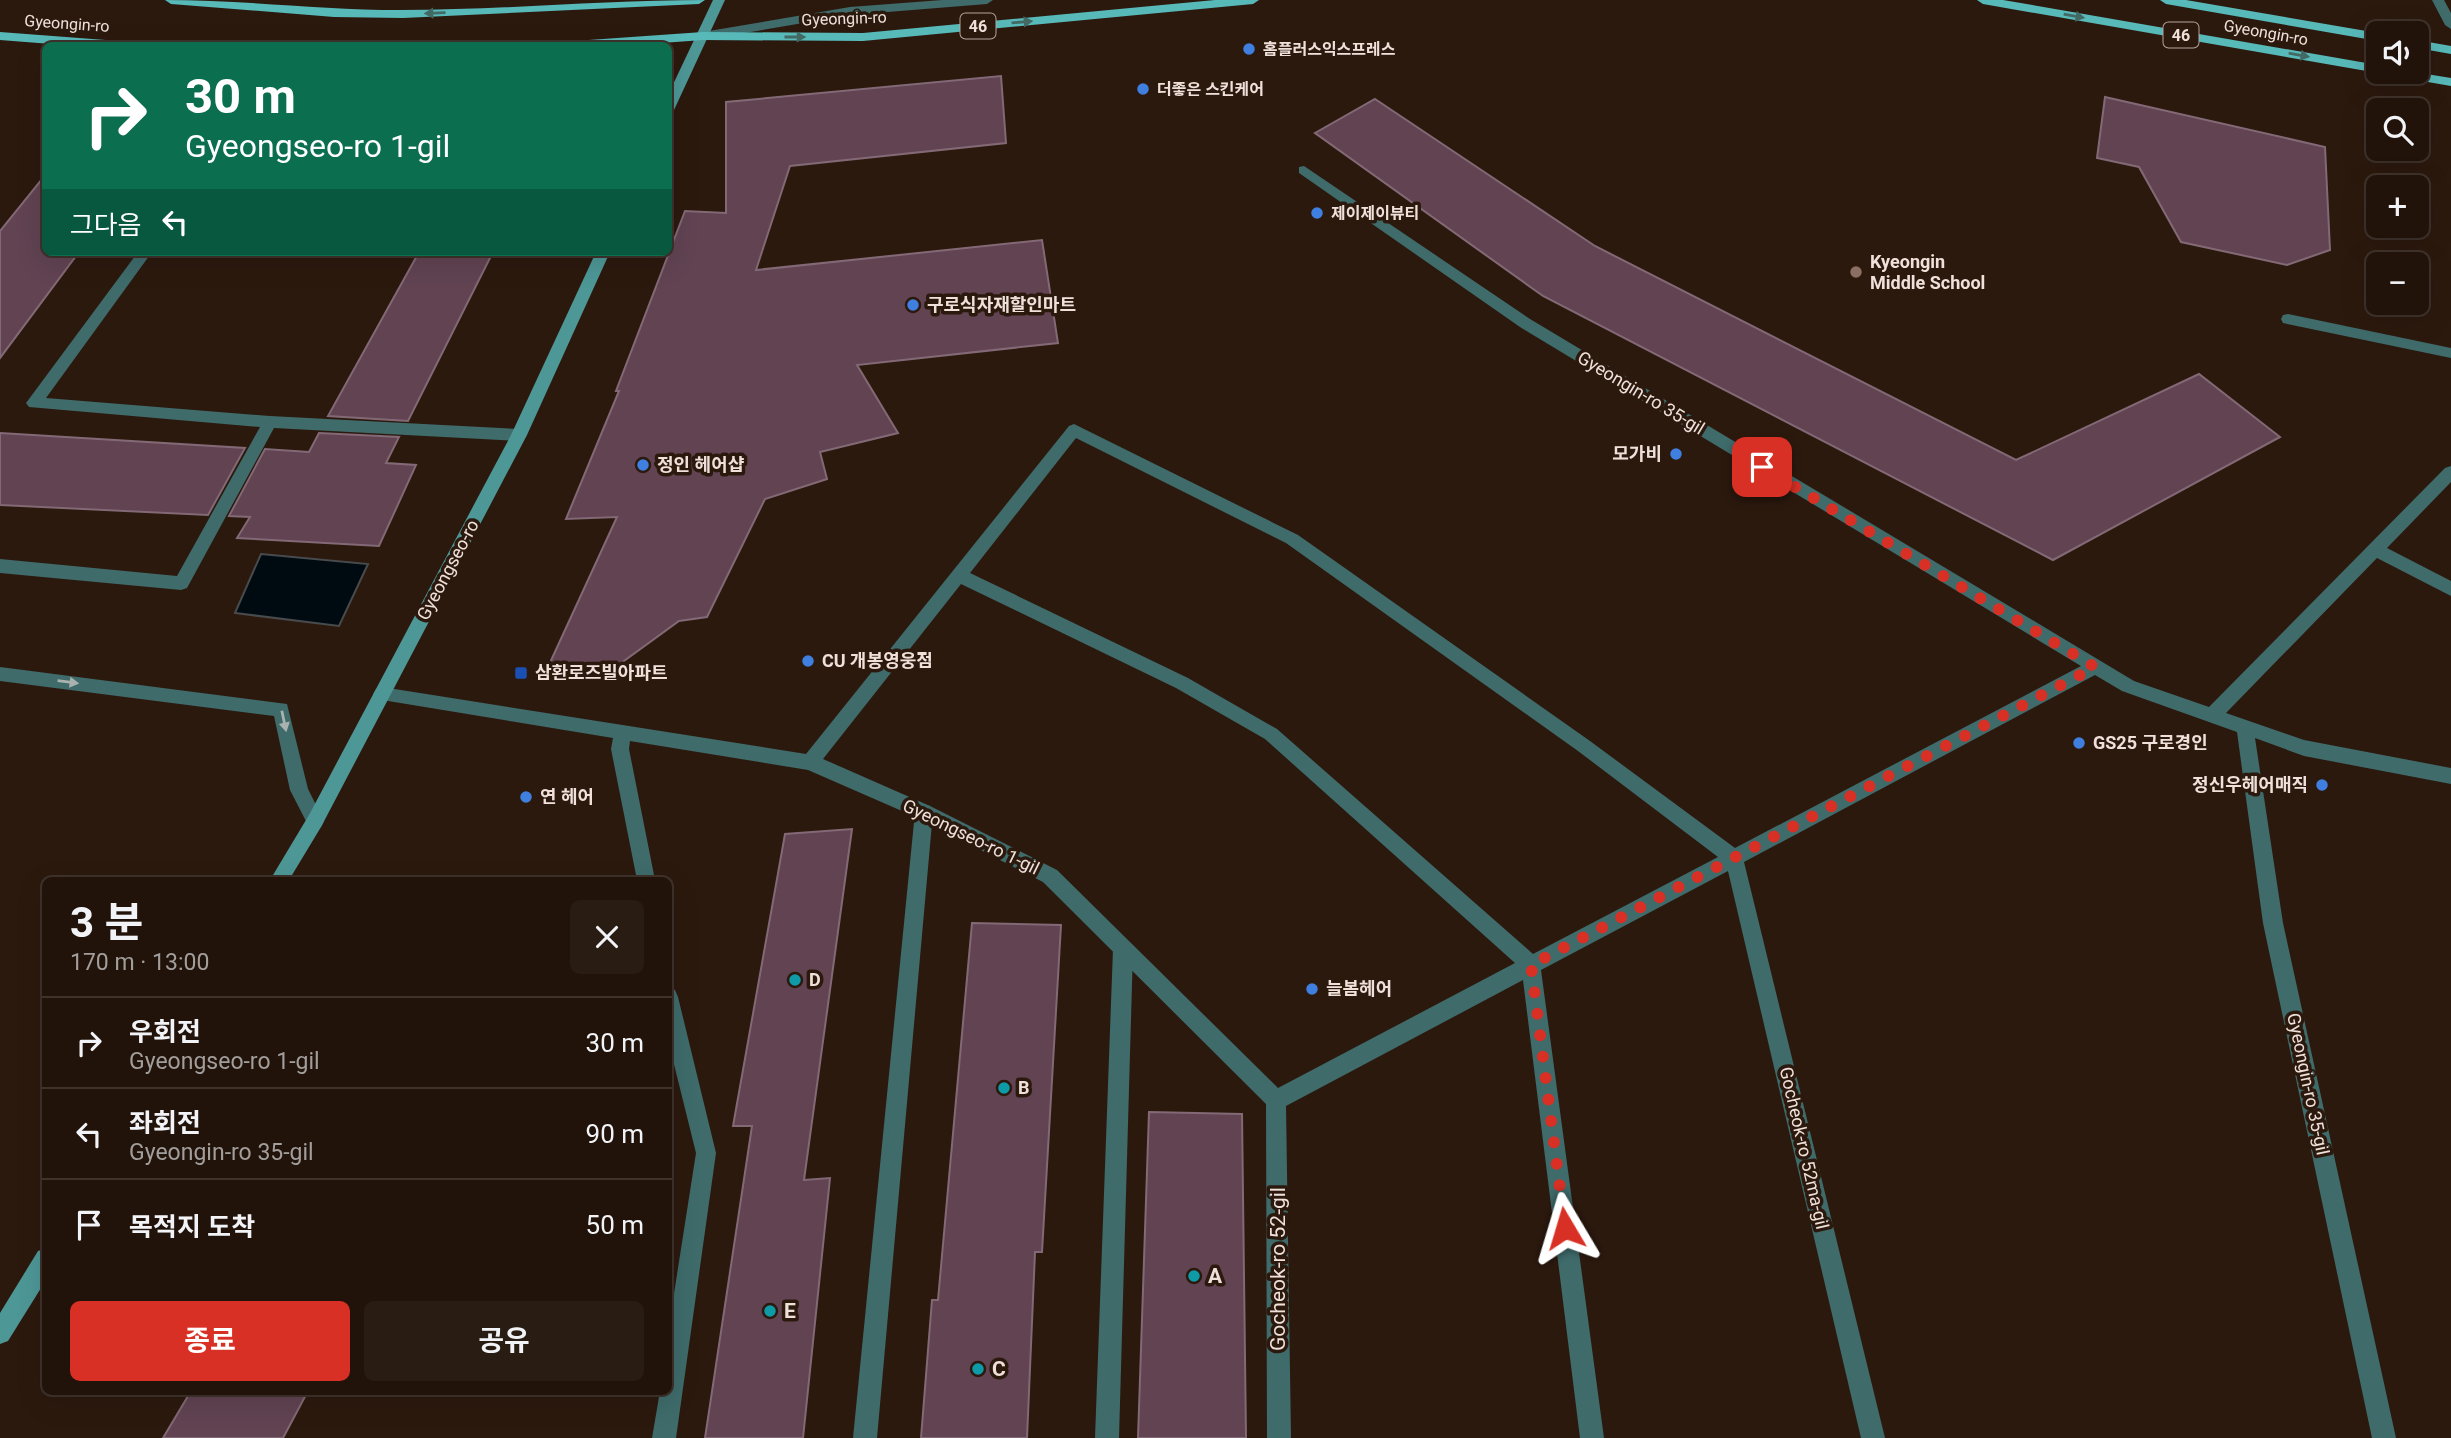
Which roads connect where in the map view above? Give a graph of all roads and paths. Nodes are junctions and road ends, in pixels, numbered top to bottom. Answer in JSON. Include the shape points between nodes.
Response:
{"nodes":[{"id":1,"x":171,"y":0,"type":"edge"},
{"id":2,"x":699,"y":0,"type":"edge"},
{"id":3,"x":719,"y":0,"type":"edge"},
{"id":4,"x":988,"y":0,"type":"edge"},
{"id":5,"x":1253,"y":0,"type":"edge"},
{"id":6,"x":1983,"y":0,"type":"edge"},
{"id":7,"x":2166,"y":0,"type":"edge"},
{"id":8,"x":2438,"y":0,"type":"edge"},
{"id":9,"x":2018,"y":3,"type":"edge"},
{"id":10,"x":2451,"y":25,"type":"edge"},
{"id":11,"x":2366,"y":35,"type":"edge"},
{"id":12,"x":0,"y":36,"type":"edge"},
{"id":13,"x":703,"y":36,"type":"junction"},
{"id":14,"x":79,"y":42,"type":"edge"},
{"id":15,"x":617,"y":42,"type":"edge"},
{"id":16,"x":2429,"y":46,"type":"edge"},
{"id":17,"x":2451,"y":50,"type":"edge"},
{"id":18,"x":2366,"y":67,"type":"edge"},
{"id":19,"x":2429,"y":78,"type":"edge"},
{"id":20,"x":2451,"y":82,"type":"edge"},
{"id":21,"x":672,"y":102,"type":"edge"},
{"id":22,"x":1304,"y":170,"type":"dead end"},
{"id":23,"x":142,"y":256,"type":"edge"},
{"id":24,"x":601,"y":256,"type":"edge"},
{"id":25,"x":2288,"y":319,"type":"dead end"},
{"id":26,"x":2451,"y":353,"type":"edge"},
{"id":27,"x":270,"y":422,"type":"junction"},
{"id":28,"x":519,"y":435,"type":"junction"},
{"id":29,"x":2451,"y":472,"type":"edge"},
{"id":30,"x":2375,"y":549,"type":"junction"},
{"id":31,"x":0,"y":566,"type":"edge"},
{"id":32,"x":960,"y":576,"type":"junction"},
{"id":33,"x":2451,"y":589,"type":"edge"},
{"id":34,"x":2095,"y":667,"type":"junction"},
{"id":35,"x":0,"y":674,"type":"edge"},
{"id":36,"x":382,"y":694,"type":"junction"},
{"id":37,"x":2212,"y":716,"type":"junction"},
{"id":38,"x":2245,"y":727,"type":"junction"},
{"id":39,"x":624,"y":732,"type":"junction"},
{"id":40,"x":810,"y":762,"type":"junction"},
{"id":41,"x":2451,"y":776,"type":"edge"},
{"id":42,"x":924,"y":812,"type":"junction"},
{"id":43,"x":315,"y":821,"type":"junction"},
{"id":44,"x":1734,"y":858,"type":"junction"},
{"id":45,"x":281,"y":877,"type":"edge"},
{"id":46,"x":645,"y":877,"type":"edge"},
{"id":47,"x":1123,"y":949,"type":"junction"},
{"id":48,"x":1531,"y":965,"type":"junction"},
{"id":49,"x":672,"y":1013,"type":"edge"},
{"id":50,"x":1276,"y":1100,"type":"junction"},
{"id":51,"x":42,"y":1265,"type":"edge"},
{"id":52,"x":0,"y":1333,"type":"edge"},
{"id":53,"x":672,"y":1384,"type":"edge"},
{"id":54,"x":670,"y":1395,"type":"edge"},
{"id":55,"x":664,"y":1438,"type":"edge"},
{"id":56,"x":865,"y":1438,"type":"edge"},
{"id":57,"x":1108,"y":1438,"type":"edge"},
{"id":58,"x":1279,"y":1438,"type":"edge"},
{"id":59,"x":1592,"y":1438,"type":"edge"},
{"id":60,"x":1873,"y":1438,"type":"edge"},
{"id":61,"x":2384,"y":1438,"type":"edge"}],
"edges":[{"from":2,"to":1,"type":"main road","one_way":true,"via":[[403,14]]},
{"from":3,"to":13,"type":"main road"},
{"from":4,"to":13,"type":"street","via":[[850,11]]},
{"from":13,"to":5,"type":"main road","name":"Gyeongin-ro","number":"46","one_way":true,"via":[[863,37]]},
{"from":6,"to":9,"type":"main road","name":"Gyeongin-ro","number":"46"},
{"from":7,"to":11,"type":"main road","name":"Gyeongin-ro","number":"46"},
{"from":8,"to":10,"type":"street"},
{"from":9,"to":18,"type":"main road","name":"Gyeongin-ro","number":"46","one_way":true},
{"from":12,"to":14,"type":"main road","name":"Gyeongin-ro"},
{"from":13,"to":15,"type":"main road","name":"Gyeongin-ro","number":"46"},
{"from":13,"to":21,"type":"main road"},
{"from":16,"to":17,"type":"main road"},
{"from":19,"to":20,"type":"main road"},
{"from":22,"to":34,"type":"street","name":"Gyeongin-ro 35-gil","via":[[1525,323]]},
{"from":23,"to":27,"type":"street","via":[[34,402]]},
{"from":24,"to":28,"type":"main road","name":"Gyeongseo-ro"},
{"from":25,"to":26,"type":"street"},
{"from":27,"to":28,"type":"street"},
{"from":27,"to":31,"type":"street","via":[[181,583]]},
{"from":28,"to":36,"type":"main road","name":"Gyeongseo-ro"},
{"from":29,"to":30,"type":"street"},
{"from":30,"to":33,"type":"street"},
{"from":30,"to":37,"type":"street"},
{"from":32,"to":40,"type":"street"},
{"from":32,"to":44,"type":"street","via":[[1074,430],[1292,539]]},
{"from":32,"to":48,"type":"street","via":[[1182,683],[1271,734]]},
{"from":34,"to":37,"type":"street","name":"Gyeongin-ro 35-gil","via":[[2128,686]]},
{"from":34,"to":44,"type":"street"},
{"from":35,"to":43,"type":"street","one_way":true,"via":[[281,709],[299,790]]},
{"from":36,"to":39,"type":"street","name":"Gyeongseo-ro 1-gil"},
{"from":36,"to":43,"type":"main road","name":"Gyeongseo-ro"},
{"from":37,"to":38,"type":"street","name":"Gyeongin-ro 35-gil"},
{"from":38,"to":41,"type":"street","name":"Gyeongin-ro 35-gil","via":[[2304,748]]},
{"from":38,"to":61,"type":"street","name":"Gyeongin-ro 35-gil","via":[[2273,923]]},
{"from":39,"to":40,"type":"street","name":"Gyeongseo-ro 1-gil"},
{"from":39,"to":46,"type":"street","via":[[620,749]]},
{"from":40,"to":42,"type":"street","name":"Gyeongseo-ro 1-gil"},
{"from":42,"to":47,"type":"street","name":"Gyeongseo-ro 1-gil","via":[[1050,876]]},
{"from":42,"to":56,"type":"street"},
{"from":43,"to":45,"type":"main road","name":"Gyeongseo-ro"},
{"from":44,"to":48,"type":"street"},
{"from":44,"to":60,"type":"street","name":"Gocheok-ro 52ma-gil"},
{"from":47,"to":50,"type":"street","name":"Gyeongseo-ro 1-gil"},
{"from":47,"to":57,"type":"street"},
{"from":48,"to":50,"type":"street"},
{"from":48,"to":59,"type":"street"},
{"from":49,"to":53,"type":"street","via":[[706,1153]]},
{"from":50,"to":58,"type":"street","name":"Gocheok-ro 52-gil"},
{"from":51,"to":52,"type":"main road"},
{"from":54,"to":55,"type":"street"}]}
